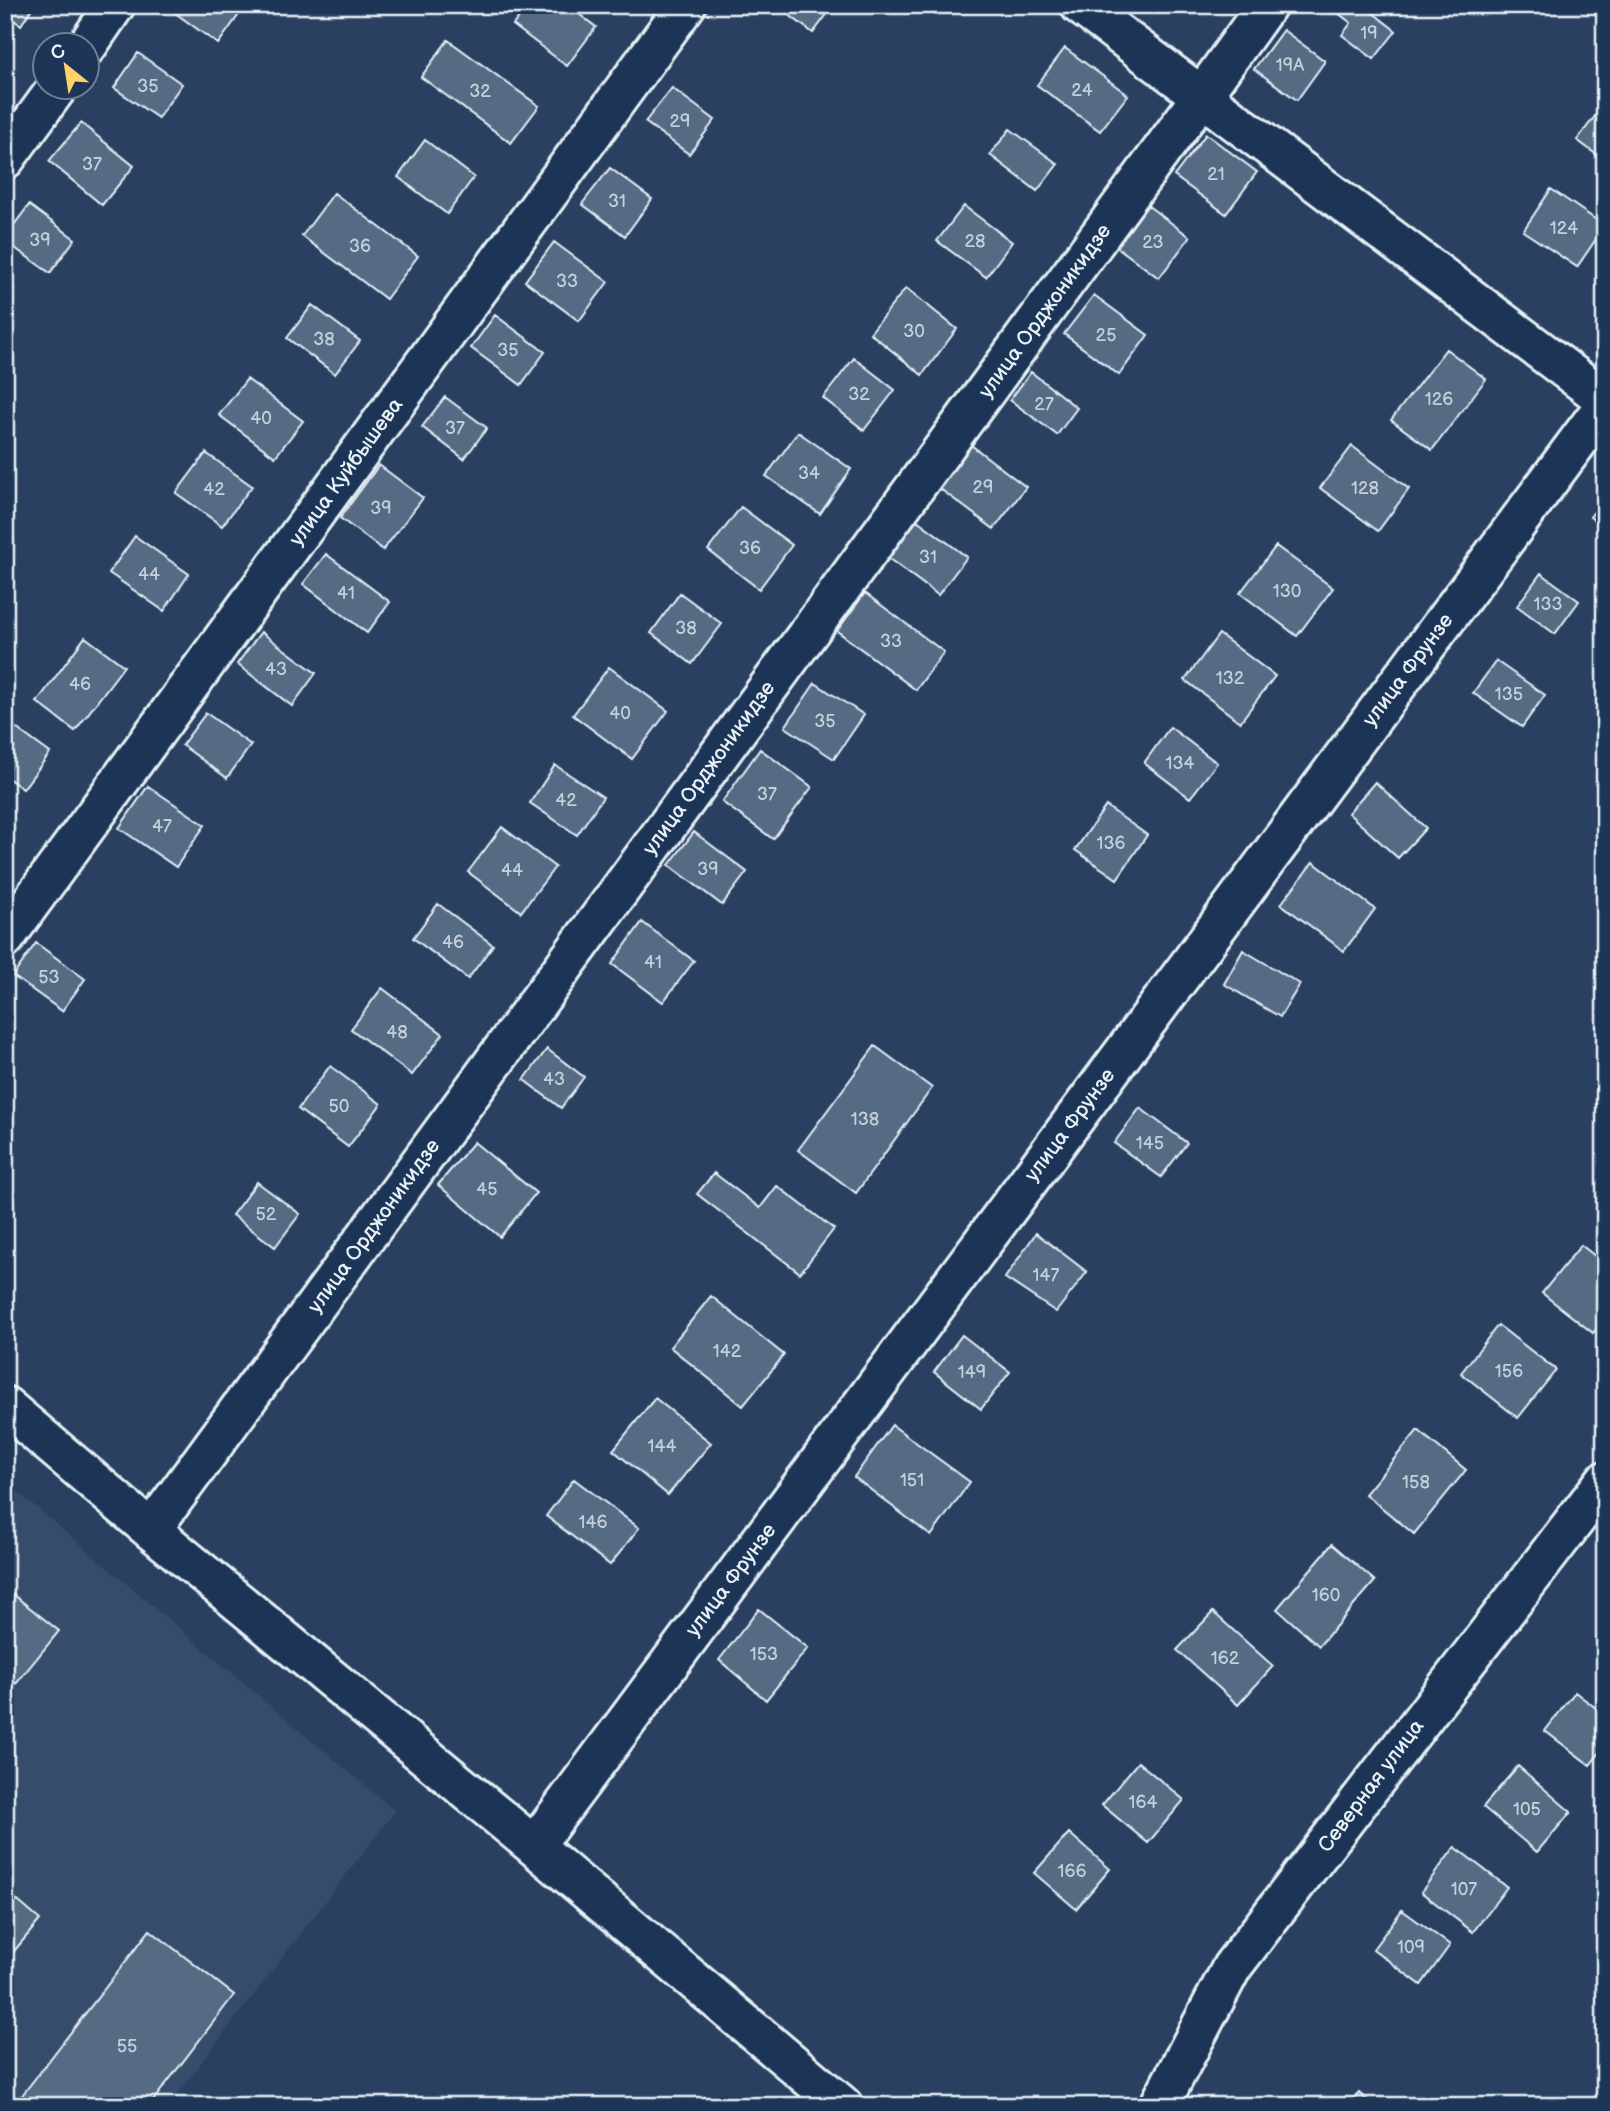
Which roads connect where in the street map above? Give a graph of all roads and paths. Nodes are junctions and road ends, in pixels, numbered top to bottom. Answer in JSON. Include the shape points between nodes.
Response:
{"nodes":[{"id":1,"x":116,"y":5,"type":"edge"},
{"id":2,"x":686,"y":5,"type":"edge"},
{"id":3,"x":1080,"y":5,"type":"edge"},
{"id":4,"x":1267,"y":5,"type":"edge"},
{"id":5,"x":97,"y":32,"type":"edge"},
{"id":6,"x":1201,"y":97,"type":"junction"},
{"id":7,"x":47,"y":102,"type":"edge"},
{"id":8,"x":5,"y":159,"type":"edge"},
{"id":9,"x":1605,"y":399,"type":"edge"},
{"id":10,"x":1605,"y":405,"type":"edge"},
{"id":11,"x":5,"y":938,"type":"edge"},
{"id":12,"x":5,"y":1406,"type":"edge"},
{"id":13,"x":1605,"y":1481,"type":"edge"},
{"id":14,"x":151,"y":1530,"type":"junction"},
{"id":15,"x":534,"y":1846,"type":"junction"},
{"id":16,"x":844,"y":2106,"type":"edge"},
{"id":17,"x":1159,"y":2106,"type":"edge"}],
"edges":[{"from":1,"to":5,"type":"street"},
{"from":2,"to":11,"type":"street","name":"улица Куйбышева"},
{"from":3,"to":6,"type":"street"},
{"from":4,"to":6,"type":"street","name":"улица Орджоникидзе"},
{"from":6,"to":9,"type":"street"},
{"from":6,"to":14,"type":"street","name":"улица Орджоникидзе"},
{"from":7,"to":8,"type":"street"},
{"from":10,"to":15,"type":"street","name":"улица Фрунзе"},
{"from":12,"to":14,"type":"street"},
{"from":13,"to":17,"type":"street","name":"Северная улица","via":[[1232,1967]]},
{"from":14,"to":15,"type":"street"},
{"from":15,"to":16,"type":"street"}]}
